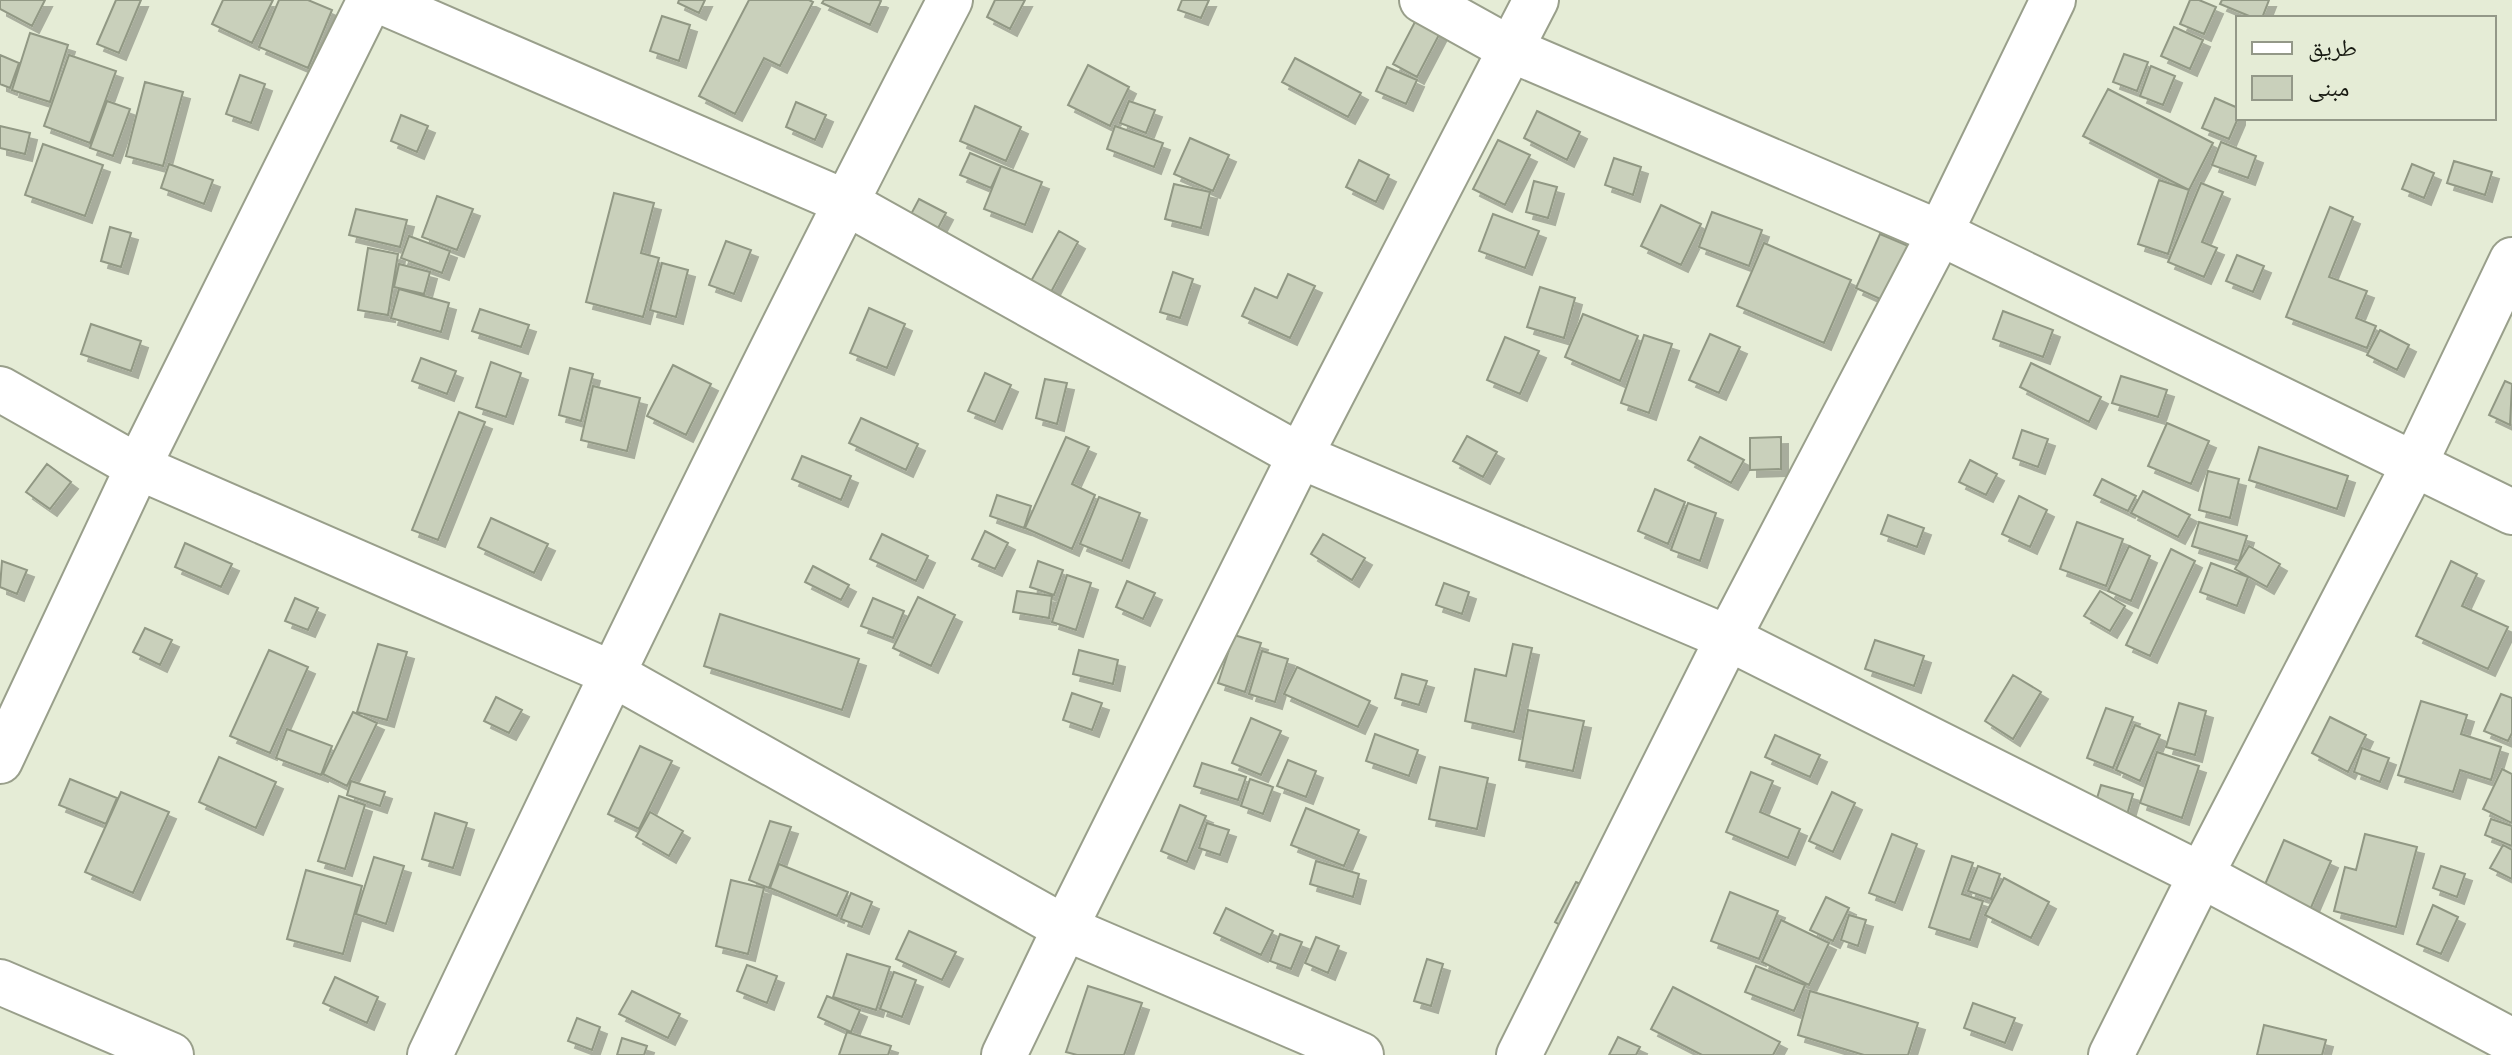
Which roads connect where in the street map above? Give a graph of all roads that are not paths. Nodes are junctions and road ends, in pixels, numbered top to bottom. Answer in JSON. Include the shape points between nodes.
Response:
{"nodes":[{"id":1,"x":370,"y":0,"type":"edge"},
{"id":2,"x":378,"y":0,"type":"edge"},
{"id":3,"x":950,"y":0,"type":"edge"},
{"id":4,"x":1422,"y":0,"type":"edge"},
{"id":5,"x":1536,"y":0,"type":"edge"},
{"id":6,"x":2053,"y":0,"type":"edge"},
{"id":7,"x":1512,"y":50,"type":"junction"},
{"id":8,"x":845,"y":202,"type":"junction"},
{"id":9,"x":1940,"y":233,"type":"junction"},
{"id":10,"x":2512,"y":260,"type":"edge"},
{"id":11,"x":0,"y":389,"type":"edge"},
{"id":12,"x":1300,"y":456,"type":"junction"},
{"id":13,"x":2415,"y":463,"type":"junction"},
{"id":14,"x":138,"y":467,"type":"junction"},
{"id":15,"x":2512,"y":512,"type":"edge"},
{"id":16,"x":1728,"y":638,"type":"junction"},
{"id":17,"x":611,"y":673,"type":"junction"},
{"id":18,"x":0,"y":761,"type":"edge"},
{"id":19,"x":2201,"y":875,"type":"junction"},
{"id":20,"x":1065,"y":928,"type":"junction"},
{"id":21,"x":0,"y":982,"type":"edge"},
{"id":22,"x":2512,"y":1041,"type":"edge"},
{"id":23,"x":171,"y":1055,"type":"edge"},
{"id":24,"x":430,"y":1055,"type":"edge"},
{"id":25,"x":1004,"y":1055,"type":"edge"},
{"id":26,"x":1361,"y":1055,"type":"edge"},
{"id":27,"x":1519,"y":1055,"type":"edge"},
{"id":28,"x":2111,"y":1055,"type":"edge"}],
"edges":[{"from":1,"to":14,"type":"street"},
{"from":2,"to":8,"type":"street"},
{"from":3,"to":8,"type":"street"},
{"from":4,"to":7,"type":"street"},
{"from":5,"to":7,"type":"street"},
{"from":6,"to":9,"type":"street"},
{"from":7,"to":9,"type":"street"},
{"from":7,"to":12,"type":"street"},
{"from":8,"to":12,"type":"street"},
{"from":8,"to":17,"type":"street"},
{"from":9,"to":13,"type":"street"},
{"from":9,"to":16,"type":"street"},
{"from":10,"to":13,"type":"street"},
{"from":11,"to":14,"type":"street"},
{"from":12,"to":16,"type":"street"},
{"from":12,"to":20,"type":"street"},
{"from":13,"to":15,"type":"street"},
{"from":13,"to":19,"type":"street"},
{"from":14,"to":17,"type":"street"},
{"from":14,"to":18,"type":"street"},
{"from":16,"to":19,"type":"street"},
{"from":16,"to":27,"type":"street"},
{"from":17,"to":20,"type":"street"},
{"from":17,"to":24,"type":"street"},
{"from":19,"to":22,"type":"street"},
{"from":19,"to":28,"type":"street"},
{"from":20,"to":25,"type":"street"},
{"from":20,"to":26,"type":"street"},
{"from":21,"to":23,"type":"street"}]}
